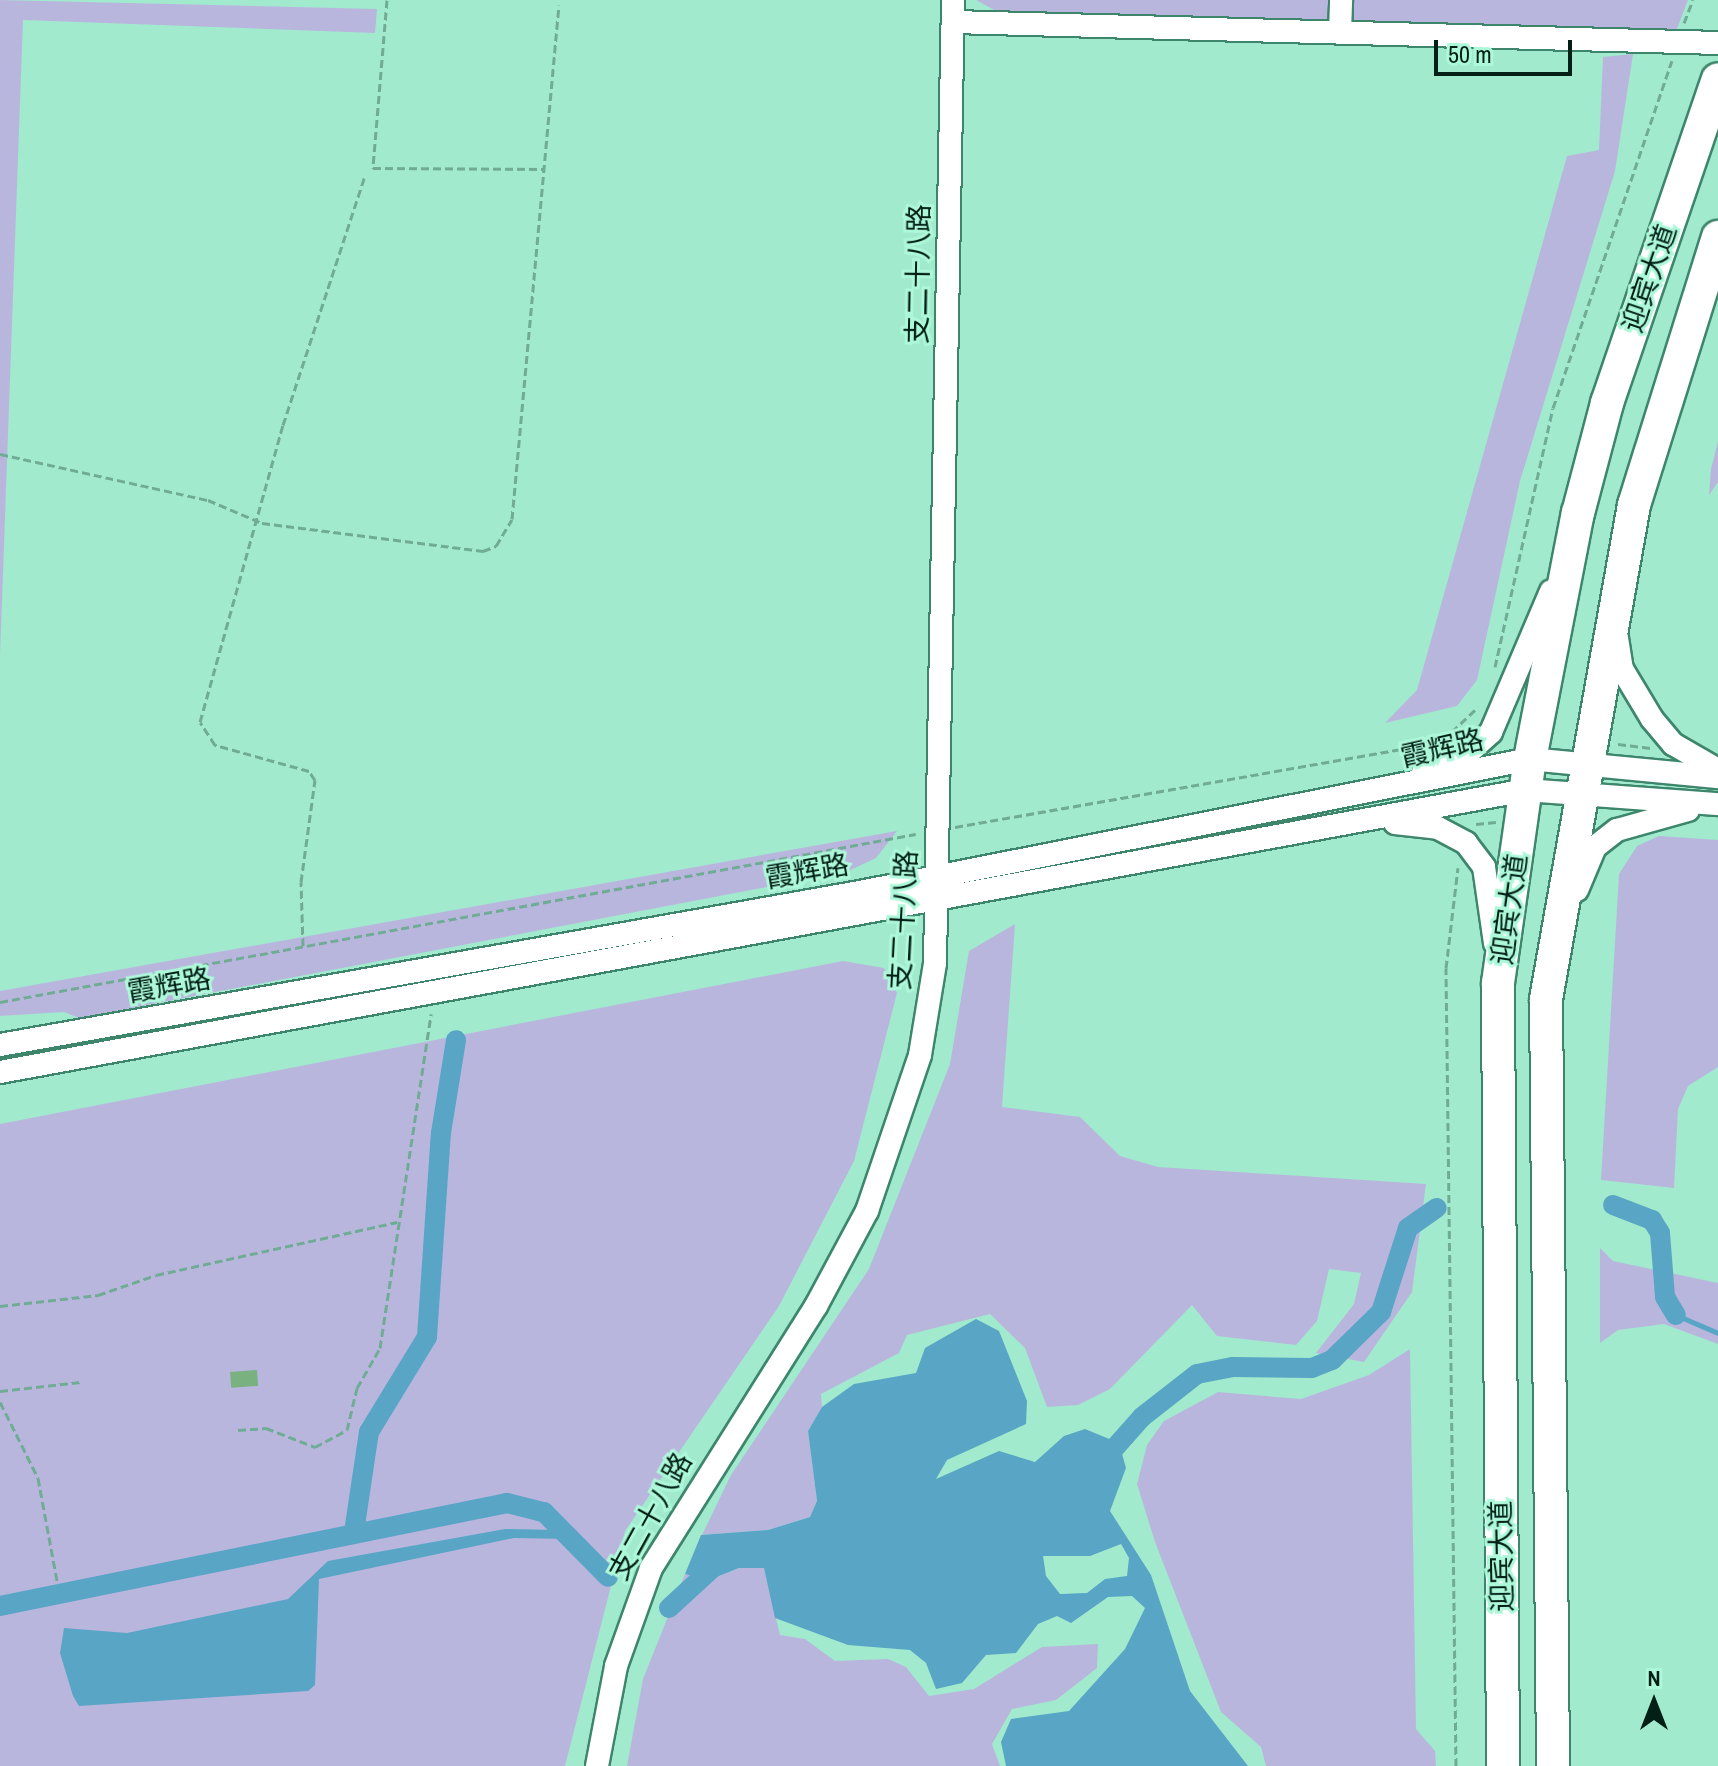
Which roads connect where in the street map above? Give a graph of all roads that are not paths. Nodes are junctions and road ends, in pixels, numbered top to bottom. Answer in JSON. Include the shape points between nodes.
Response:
{"nodes":[{"id":1,"x":1341,"y":0,"type":"edge"},
{"id":2,"x":953,"y":11,"type":"edge"},
{"id":3,"x":1340,"y":32,"type":"junction"},
{"id":4,"x":1718,"y":43,"type":"edge"},
{"id":5,"x":1718,"y":79,"type":"edge"},
{"id":6,"x":1718,"y":237,"type":"edge"},
{"id":7,"x":1594,"y":452,"type":"junction"},
{"id":8,"x":1621,"y":567,"type":"junction"},
{"id":9,"x":1530,"y":759,"type":"junction"},
{"id":10,"x":1583,"y":763,"type":"junction"},
{"id":11,"x":1718,"y":770,"type":"edge"},
{"id":12,"x":1718,"y":777,"type":"edge"},
{"id":13,"x":1350,"y":799,"type":"junction"},
{"id":14,"x":1524,"y":805,"type":"junction"},
{"id":15,"x":1718,"y":806,"type":"edge"},
{"id":16,"x":1354,"y":823,"type":"junction"},
{"id":17,"x":937,"y":876,"type":"junction"},
{"id":18,"x":936,"y":902,"type":"junction"},
{"id":19,"x":1498,"y":983,"type":"junction"},
{"id":20,"x":1546,"y":999,"type":"junction"},
{"id":21,"x":0,"y":1045,"type":"edge"},
{"id":22,"x":0,"y":1072,"type":"edge"},
{"id":23,"x":597,"y":1766,"type":"edge"},
{"id":24,"x":1503,"y":1766,"type":"edge"},
{"id":25,"x":1553,"y":1766,"type":"edge"}],
"edges":[{"from":1,"to":3,"type":"street"},
{"from":2,"to":3,"type":"street"},
{"from":2,"to":17,"type":"street","name":"支二十八路"},
{"from":3,"to":4,"type":"street"},
{"from":5,"to":7,"type":"highway","name":"迎宾大道"},
{"from":6,"to":8,"type":"highway","name":"迎宾大道","via":[[1679,347]]},
{"from":7,"to":9,"type":"highway","name":"迎宾大道"},
{"from":7,"to":13,"type":"street","via":[[1549,597],[1491,732],[1468,753]]},
{"from":8,"to":10,"type":"highway","name":"迎宾大道"},
{"from":8,"to":11,"type":"street","via":[[1622,669],[1652,719],[1684,751]]},
{"from":9,"to":10,"type":"street","name":"霞辉路"},
{"from":9,"to":13,"type":"street","name":"霞辉路"},
{"from":9,"to":14,"type":"highway","name":"迎宾大道"},
{"from":10,"to":12,"type":"street","name":"霞辉路"},
{"from":10,"to":14,"type":"street","name":"霞辉路"},
{"from":10,"to":15,"type":"street","name":"霞辉路"},
{"from":10,"to":20,"type":"highway","name":"迎宾大道"},
{"from":13,"to":17,"type":"street","name":"霞辉路"},
{"from":14,"to":16,"type":"street","name":"霞辉路"},
{"from":14,"to":19,"type":"highway","name":"迎宾大道"},
{"from":15,"to":20,"type":"street","via":[[1643,817],[1595,847]]},
{"from":16,"to":18,"type":"street","name":"霞辉路"},
{"from":16,"to":19,"type":"street","via":[[1438,828],[1466,843],[1484,867]]},
{"from":17,"to":18,"type":"street","name":"支二十八路"},
{"from":17,"to":21,"type":"street","name":"霞辉路"},
{"from":18,"to":22,"type":"street","name":"霞辉路"},
{"from":18,"to":23,"type":"street","name":"支二十八路","via":[[920,1055],[867,1211],[816,1306],[651,1568],[616,1666]]},
{"from":19,"to":24,"type":"highway","name":"迎宾大道"},
{"from":20,"to":25,"type":"highway","name":"迎宾大道"}]}
